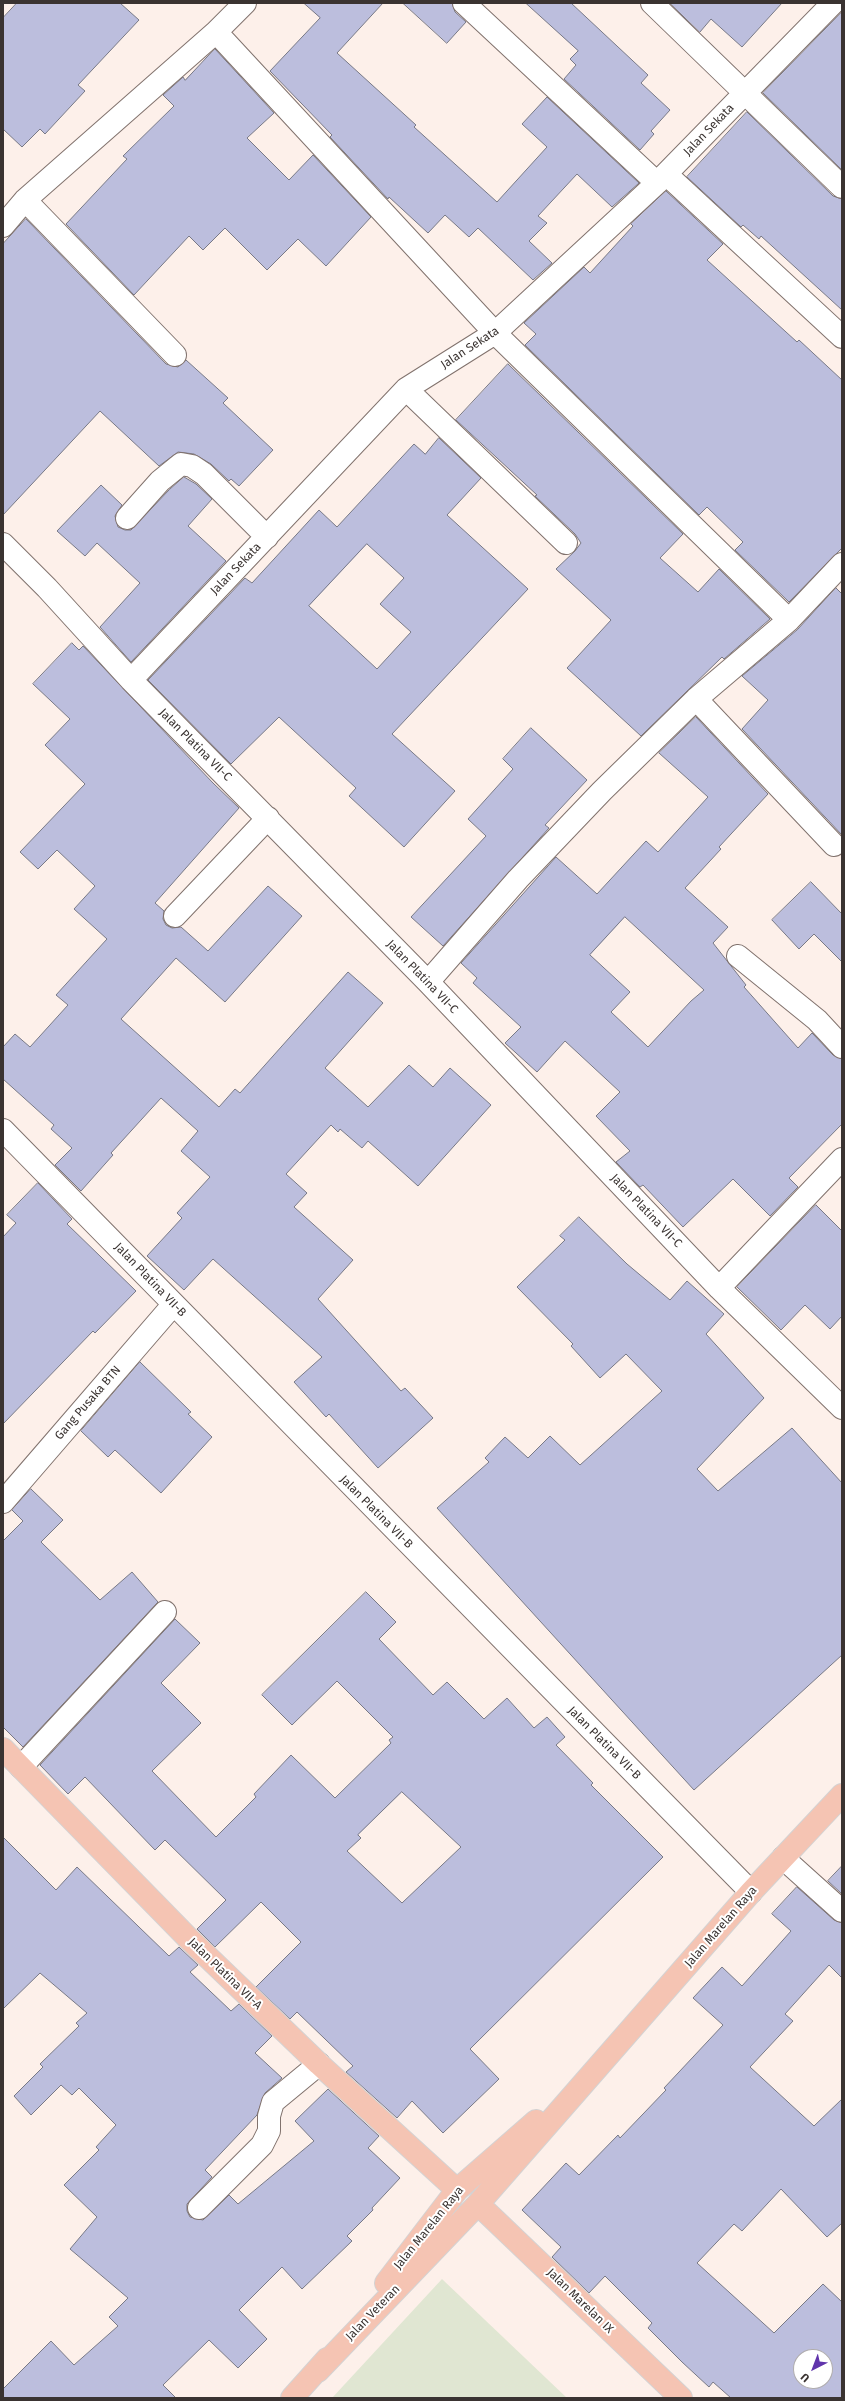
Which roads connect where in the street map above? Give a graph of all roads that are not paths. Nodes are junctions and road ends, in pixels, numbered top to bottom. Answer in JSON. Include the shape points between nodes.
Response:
{"nodes":[{"id":1,"x":245,"y":3,"type":"edge"},
{"id":2,"x":464,"y":3,"type":"edge"},
{"id":3,"x":652,"y":3,"type":"edge"},
{"id":4,"x":833,"y":3,"type":"edge"},
{"id":5,"x":216,"y":32,"type":"junction"},
{"id":6,"x":745,"y":93,"type":"junction"},
{"id":7,"x":661,"y":179,"type":"junction"},
{"id":8,"x":842,"y":186,"type":"edge"},
{"id":9,"x":25,"y":200,"type":"junction"},
{"id":10,"x":3,"y":226,"type":"edge"},
{"id":11,"x":495,"y":333,"type":"junction"},
{"id":12,"x":842,"y":337,"type":"edge"},
{"id":13,"x":175,"y":355,"type":"dead end"},
{"id":14,"x":406,"y":389,"type":"junction"},
{"id":15,"x":127,"y":518,"type":"dead end"},
{"id":16,"x":267,"y":537,"type":"junction"},
{"id":17,"x":566,"y":543,"type":"dead end"},
{"id":18,"x":3,"y":544,"type":"edge"},
{"id":19,"x":842,"y":564,"type":"edge"},
{"id":20,"x":789,"y":620,"type":"junction"},
{"id":21,"x":131,"y":680,"type":"junction"},
{"id":22,"x":696,"y":700,"type":"junction"},
{"id":23,"x":268,"y":818,"type":"junction"},
{"id":24,"x":834,"y":845,"type":"dead end"},
{"id":25,"x":175,"y":916,"type":"dead end"},
{"id":26,"x":738,"y":956,"type":"dead end"},
{"id":27,"x":428,"y":982,"type":"junction"},
{"id":28,"x":842,"y":1047,"type":"edge"},
{"id":29,"x":3,"y":1130,"type":"edge"},
{"id":30,"x":838,"y":1172,"type":"edge"},
{"id":31,"x":719,"y":1288,"type":"junction"},
{"id":32,"x":174,"y":1305,"type":"junction"},
{"id":33,"x":842,"y":1408,"type":"edge"},
{"id":34,"x":4,"y":1500,"type":"edge"},
{"id":35,"x":164,"y":1612,"type":"dead end"},
{"id":36,"x":3,"y":1749,"type":"edge"},
{"id":37,"x":21,"y":1768,"type":"junction"},
{"id":38,"x":842,"y":1795,"type":"edge"},
{"id":39,"x":783,"y":1858,"type":"junction"},
{"id":40,"x":751,"y":1892,"type":"junction"},
{"id":41,"x":842,"y":1912,"type":"edge"},
{"id":42,"x":604,"y":2061,"type":"junction"},
{"id":43,"x":319,"y":2064,"type":"junction"},
{"id":44,"x":457,"y":2190,"type":"junction"},
{"id":45,"x":478,"y":2204,"type":"junction"},
{"id":46,"x":199,"y":2208,"type":"dead end"},
{"id":47,"x":318,"y":2371,"type":"junction"},
{"id":48,"x":292,"y":2398,"type":"edge"},
{"id":49,"x":681,"y":2398,"type":"edge"}],
"edges":[{"from":1,"to":5,"type":"street"},
{"from":2,"to":7,"type":"street"},
{"from":3,"to":6,"type":"street"},
{"from":4,"to":6,"type":"street","name":"Jalan Sekata"},
{"from":5,"to":9,"type":"street"},
{"from":5,"to":11,"type":"street"},
{"from":6,"to":7,"type":"street","name":"Jalan Sekata"},
{"from":6,"to":8,"type":"street"},
{"from":7,"to":11,"type":"street","name":"Jalan Sekata"},
{"from":7,"to":12,"type":"street"},
{"from":9,"to":10,"type":"street"},
{"from":9,"to":13,"type":"street"},
{"from":11,"to":14,"type":"street","name":"Jalan Sekata"},
{"from":11,"to":20,"type":"street"},
{"from":14,"to":16,"type":"street","name":"Jalan Sekata"},
{"from":14,"to":17,"type":"street"},
{"from":15,"to":16,"type":"street","via":[[160,481],[181,464],[192,466],[204,474]]},
{"from":16,"to":21,"type":"street","name":"Jalan Sekata"},
{"from":18,"to":21,"type":"street","name":"Jalan Platina VII-C"},
{"from":19,"to":20,"type":"street"},
{"from":20,"to":22,"type":"street"},
{"from":21,"to":23,"type":"street","name":"Jalan Platina VII-C"},
{"from":22,"to":24,"type":"street"},
{"from":22,"to":27,"type":"street","via":[[602,791],[518,879]]},
{"from":23,"to":25,"type":"street"},
{"from":23,"to":27,"type":"street","name":"Jalan Platina VII-C"},
{"from":26,"to":28,"type":"street","via":[[817,1020]]},
{"from":27,"to":31,"type":"street","name":"Jalan Platina VII-C"},
{"from":29,"to":32,"type":"street","name":"Jalan Platina VII-B"},
{"from":30,"to":31,"type":"street"},
{"from":31,"to":33,"type":"street","name":"Jalan Platina VII-C"},
{"from":32,"to":34,"type":"street","name":"Gang Pusaka BTN"},
{"from":32,"to":40,"type":"street","name":"Jalan Platina VII-B"},
{"from":35,"to":37,"type":"street"},
{"from":36,"to":37,"type":"main road","name":"Jalan Platina VII-A"},
{"from":37,"to":43,"type":"main road","name":"Jalan Platina VII-A","via":[[187,1937]]},
{"from":38,"to":39,"type":"main road","name":"Jalan Marelan Raya"},
{"from":39,"to":40,"type":"main road","name":"Jalan Marelan Raya"},
{"from":39,"to":41,"type":"street"},
{"from":40,"to":42,"type":"main road","name":"Jalan Marelan Raya"},
{"from":42,"to":44,"type":"main road","name":"Jalan Marelan Raya"},
{"from":42,"to":45,"type":"main road","name":"Jalan Marelan Raya"},
{"from":43,"to":44,"type":"main road","name":"Jalan Platina VII-A"},
{"from":43,"to":46,"type":"street","via":[[273,2102],[269,2116],[269,2132],[262,2145]]},
{"from":44,"to":47,"type":"main road","name":"Jalan Marelan Raya"},
{"from":45,"to":47,"type":"main road","name":"Jalan Veteran"},
{"from":45,"to":49,"type":"main road","name":"Jalan Marelan IX"},
{"from":47,"to":48,"type":"main road","name":"Jalan Marelan Raya"}]}
